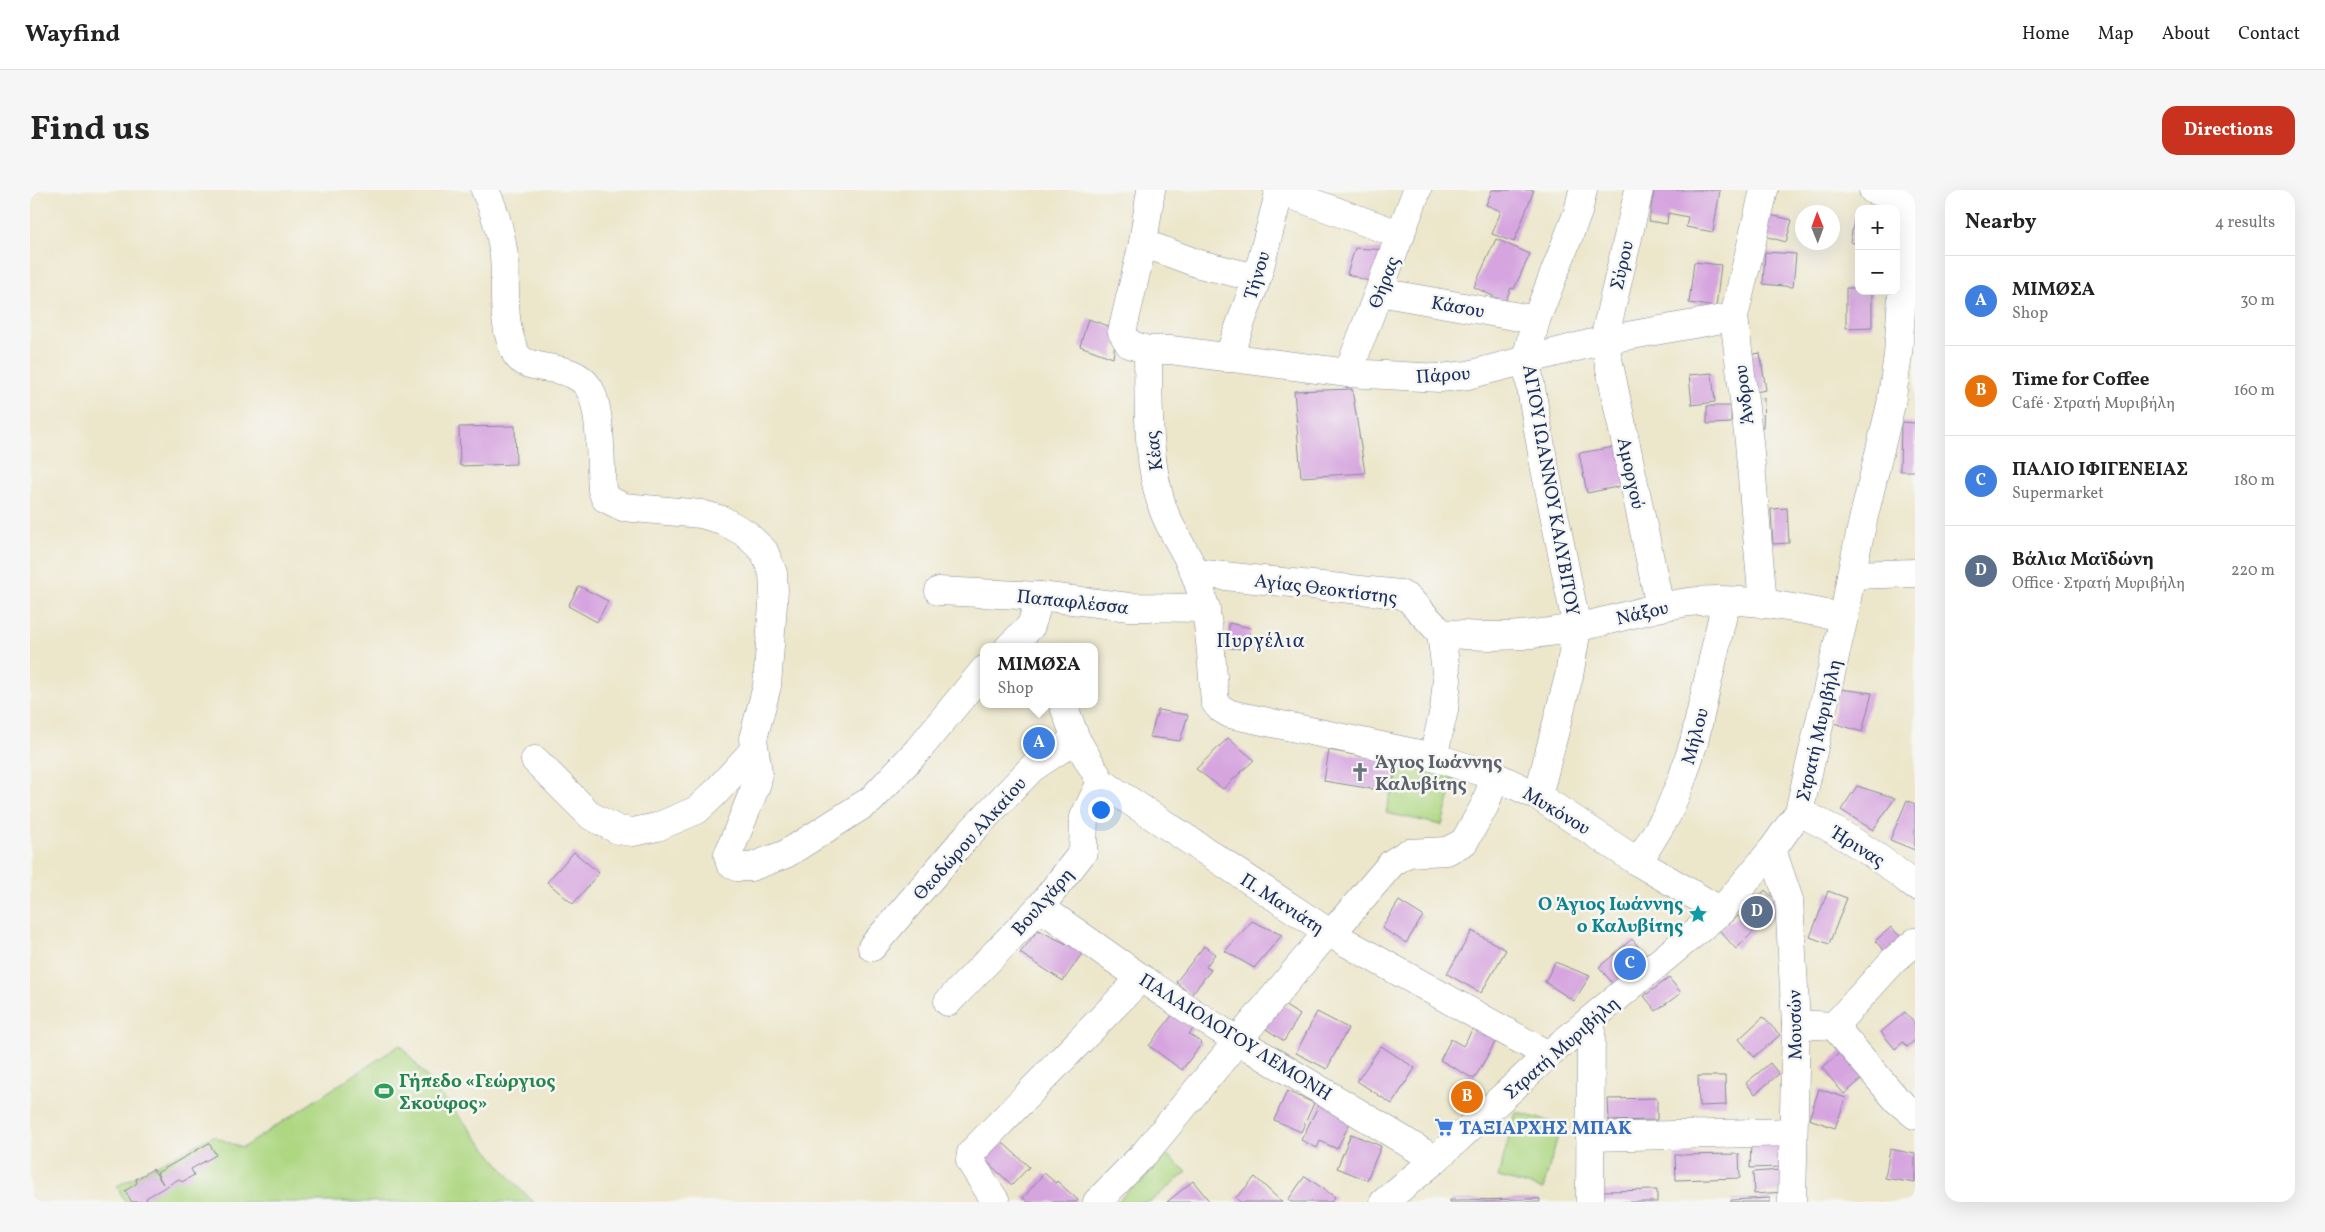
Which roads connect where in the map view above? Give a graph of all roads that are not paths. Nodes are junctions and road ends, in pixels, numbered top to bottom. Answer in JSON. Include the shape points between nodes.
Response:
{"nodes":[{"id":1,"x":485,"y":190,"type":"edge"},
{"id":2,"x":1150,"y":190,"type":"edge"},
{"id":3,"x":1279,"y":190,"type":"edge"},
{"id":4,"x":1417,"y":190,"type":"edge"},
{"id":5,"x":1583,"y":190,"type":"edge"},
{"id":6,"x":1639,"y":190,"type":"edge"},
{"id":7,"x":1764,"y":190,"type":"edge"},
{"id":8,"x":1873,"y":190,"type":"edge"},
{"id":9,"x":1915,"y":203,"type":"edge"},
{"id":10,"x":1401,"y":235,"type":"junction"},
{"id":11,"x":1143,"y":243,"type":"junction"},
{"id":12,"x":1257,"y":278,"type":"junction"},
{"id":13,"x":1379,"y":292,"type":"junction"},
{"id":14,"x":1734,"y":317,"type":"junction"},
{"id":15,"x":1536,"y":320,"type":"junction"},
{"id":16,"x":1604,"y":340,"type":"junction"},
{"id":17,"x":1148,"y":350,"type":"junction"},
{"id":18,"x":1228,"y":358,"type":"junction"},
{"id":19,"x":1526,"y":358,"type":"junction"},
{"id":20,"x":1348,"y":373,"type":"junction"},
{"id":21,"x":1915,"y":573,"type":"edge"},
{"id":22,"x":1195,"y":574,"type":"junction"},
{"id":23,"x":1850,"y":575,"type":"junction"},
{"id":24,"x":940,"y":591,"type":"dead end"},
{"id":25,"x":1040,"y":596,"type":"junction"},
{"id":26,"x":1726,"y":601,"type":"junction"},
{"id":27,"x":1763,"y":604,"type":"junction"},
{"id":28,"x":1660,"y":607,"type":"junction"},
{"id":29,"x":1206,"y":608,"type":"junction"},
{"id":30,"x":1844,"y":616,"type":"junction"},
{"id":31,"x":1577,"y":628,"type":"junction"},
{"id":32,"x":1441,"y":633,"type":"junction"},
{"id":33,"x":1036,"y":636,"type":"edge"},
{"id":34,"x":1019,"y":643,"type":"edge"},
{"id":35,"x":980,"y":675,"type":"edge"},
{"id":36,"x":1064,"y":708,"type":"edge"},
{"id":37,"x":1230,"y":714,"type":"joint"},
{"id":38,"x":1076,"y":739,"type":"junction"},
{"id":39,"x":754,"y":750,"type":"junction"},
{"id":40,"x":1433,"y":758,"type":"junction"},
{"id":41,"x":535,"y":760,"type":"dead end"},
{"id":42,"x":1495,"y":776,"type":"junction"},
{"id":43,"x":1101,"y":782,"type":"junction"},
{"id":44,"x":1538,"y":796,"type":"junction"},
{"id":45,"x":1799,"y":812,"type":"junction"},
{"id":46,"x":1772,"y":850,"type":"junction"},
{"id":47,"x":1638,"y":862,"type":"junction"},
{"id":48,"x":1915,"y":886,"type":"edge"},
{"id":49,"x":1040,"y":907,"type":"junction"},
{"id":50,"x":1721,"y":911,"type":"junction"},
{"id":51,"x":1331,"y":934,"type":"junction"},
{"id":52,"x":1915,"y":942,"type":"edge"},
{"id":53,"x":872,"y":947,"type":"dead end"},
{"id":54,"x":1141,"y":978,"type":"junction"},
{"id":55,"x":948,"y":1002,"type":"dead end"},
{"id":56,"x":1591,"y":1021,"type":"junction"},
{"id":57,"x":1796,"y":1024,"type":"junction"},
{"id":58,"x":1834,"y":1026,"type":"junction"},
{"id":59,"x":1237,"y":1040,"type":"junction"},
{"id":60,"x":1548,"y":1055,"type":"junction"},
{"id":61,"x":1915,"y":1115,"type":"edge"},
{"id":62,"x":1793,"y":1132,"type":"junction"},
{"id":63,"x":1590,"y":1137,"type":"junction"},
{"id":64,"x":1435,"y":1160,"type":"junction"},
{"id":65,"x":1385,"y":1201,"type":"edge"},
{"id":66,"x":996,"y":1202,"type":"edge"},
{"id":67,"x":1097,"y":1202,"type":"edge"},
{"id":68,"x":1590,"y":1202,"type":"edge"},
{"id":69,"x":1792,"y":1202,"type":"edge"}],
"edges":[{"from":1,"to":39,"type":"street","via":[[499,228],[504,257],[504,312],[517,355],[524,361],[569,372],[581,378],[590,389],[596,408],[605,498],[623,507],[700,514],[722,520],[745,533],[764,551],[773,572],[774,590],[767,686],[755,729]]},
{"from":2,"to":11,"type":"street"},
{"from":3,"to":10,"type":"street"},
{"from":3,"to":12,"type":"street","name":"Τήνου"},
{"from":4,"to":10,"type":"street","name":"Θήρας"},
{"from":5,"to":15,"type":"street","name":"ΑΓΙΟΥ ΙΩΑΝΝΟΥ ΚΑΛΥΒΙΤΟΥ","via":[[1578,212]]},
{"from":6,"to":16,"type":"street","name":"Σύρου"},
{"from":7,"to":14,"type":"street","name":"Άνδρου"},
{"from":8,"to":9,"type":"street"},
{"from":9,"to":23,"type":"street","name":"Στρατή Μυριβήλη","via":[[1904,266],[1891,404]]},
{"from":10,"to":13,"type":"street","name":"Θήρας"},
{"from":11,"to":12,"type":"street","via":[[1199,264]]},
{"from":11,"to":17,"type":"street","via":[[1122,332],[1128,344]]},
{"from":12,"to":18,"type":"street","name":"Τήνου"},
{"from":13,"to":15,"type":"street","name":"Κάσου"},
{"from":13,"to":20,"type":"street","name":"Θήρας"},
{"from":14,"to":16,"type":"street","name":"Πάρου"},
{"from":14,"to":27,"type":"street","name":"Άνδρου"},
{"from":15,"to":19,"type":"street","name":"ΑΓΙΟΥ ΙΩΑΝΝΟΥ ΚΑΛΥΒΙΤΟΥ"},
{"from":16,"to":19,"type":"street","name":"Πάρου"},
{"from":16,"to":28,"type":"street","name":"Αμοργού"},
{"from":17,"to":18,"type":"street","name":"Πάρου"},
{"from":17,"to":22,"type":"street","name":"Κέας","via":[[1153,467],[1163,510]]},
{"from":18,"to":20,"type":"street","name":"Πάρου"},
{"from":19,"to":20,"type":"street","name":"Πάρου","via":[[1468,375],[1440,378]]},
{"from":19,"to":31,"type":"street","name":"ΑΓΙΟΥ ΙΩΑΝΝΟΥ ΚΑΛΥΒΙΤΟΥ"},
{"from":21,"to":23,"type":"street"},
{"from":22,"to":29,"type":"street","name":"Κέας"},
{"from":22,"to":32,"type":"street","name":"Αγίας Θεοκτίστης","via":[[1400,594],[1409,599]]},
{"from":23,"to":30,"type":"street","name":"Στρατή Μυριβήλη"},
{"from":24,"to":25,"type":"street","name":"Παπαφλέσσα"},
{"from":25,"to":29,"type":"street","name":"Παπαφλέσσα","via":[[1129,607]]},
{"from":25,"to":33,"type":"street"},
{"from":26,"to":27,"type":"street","name":"Νάξου"},
{"from":26,"to":28,"type":"street","name":"Νάξου"},
{"from":26,"to":47,"type":"street","name":"Μήλου","via":[[1694,742],[1682,779],[1667,815]]},
{"from":27,"to":30,"type":"street","name":"Νάξου"},
{"from":28,"to":31,"type":"street","name":"Νάξου"},
{"from":29,"to":37,"type":"street","name":"Κέας","via":[[1215,702]]},
{"from":30,"to":45,"type":"street","name":"Στρατή Μυριβήλη"},
{"from":31,"to":32,"type":"street","name":"Νάξου","via":[[1486,638]]},
{"from":31,"to":44,"type":"street","name":"ΑΓΙΟΥ ΙΩΑΝΝΟΥ ΚΑΛΥΒΙΤΟΥ","via":[[1569,676]]},
{"from":32,"to":40,"type":"street","via":[[1447,680]]},
{"from":33,"to":34,"type":"street"},
{"from":35,"to":39,"type":"street","via":[[918,750],[871,800],[786,854],[751,868],[737,867],[730,863],[728,855],[757,783]]},
{"from":36,"to":38,"type":"street","name":"Π. Μανιάτη"},
{"from":37,"to":40,"type":"street","name":"Μυκόνου"},
{"from":38,"to":43,"type":"street","name":"Π. Μανιάτη"},
{"from":38,"to":53,"type":"street","name":"Θεοδώρου Αλκαίου","via":[[1032,768],[966,837]]},
{"from":39,"to":41,"type":"street","via":[[697,810],[657,827],[633,832],[618,830],[591,816]]},
{"from":40,"to":42,"type":"street","name":"Μυκόνου"},
{"from":42,"to":44,"type":"street","name":"Μυκόνου"},
{"from":42,"to":51,"type":"street","via":[[1485,805],[1464,842],[1447,851],[1408,853],[1392,863]]},
{"from":43,"to":49,"type":"street","name":"Βουλγάρη","via":[[1084,817],[1083,852]]},
{"from":43,"to":51,"type":"street","name":"Π. Μανιάτη"},
{"from":44,"to":47,"type":"street","name":"Μυκόνου"},
{"from":45,"to":46,"type":"street","name":"Στρατή Μυριβήλη"},
{"from":45,"to":48,"type":"street","name":"Ήρινας","via":[[1839,831]]},
{"from":46,"to":50,"type":"street","name":"Στρατή Μυριβήλη"},
{"from":46,"to":57,"type":"street","name":"Μουσών","via":[[1789,900]]},
{"from":47,"to":50,"type":"street","name":"Μυκόνου"},
{"from":49,"to":54,"type":"street","name":"ΠΑΛΑΙΟΛΟΓΟΥ ΛΕΜΟΝΗ"},
{"from":49,"to":55,"type":"street","name":"Βουλγάρη"},
{"from":50,"to":56,"type":"street","name":"Στρατή Μυριβήλη"},
{"from":51,"to":59,"type":"street","via":[[1321,940]]},
{"from":51,"to":60,"type":"street","name":"Π. Μανιάτη"},
{"from":52,"to":58,"type":"street","via":[[1893,961]]},
{"from":54,"to":59,"type":"street","name":"ΠΑΛΑΙΟΛΟΓΟΥ ΛΕΜΟΝΗ"},
{"from":54,"to":66,"type":"street","via":[[971,1153],[970,1161]]},
{"from":56,"to":60,"type":"street","name":"Στρατή Μυριβήλη"},
{"from":56,"to":63,"type":"street"},
{"from":57,"to":58,"type":"street"},
{"from":57,"to":62,"type":"street","name":"Μουσών"},
{"from":58,"to":61,"type":"street","via":[[1897,1100]]},
{"from":59,"to":64,"type":"street","name":"ΠΑΛΑΙΟΛΟΓΟΥ ΛΕΜΟΝΗ"},
{"from":59,"to":67,"type":"street","via":[[1145,1154]]},
{"from":60,"to":64,"type":"street","name":"Στρατή Μυριβήλη"},
{"from":62,"to":63,"type":"street"},
{"from":62,"to":69,"type":"street","name":"Μουσών"},
{"from":63,"to":68,"type":"street"},
{"from":64,"to":65,"type":"street","name":"Στρατή Μυριβήλη"}]}
